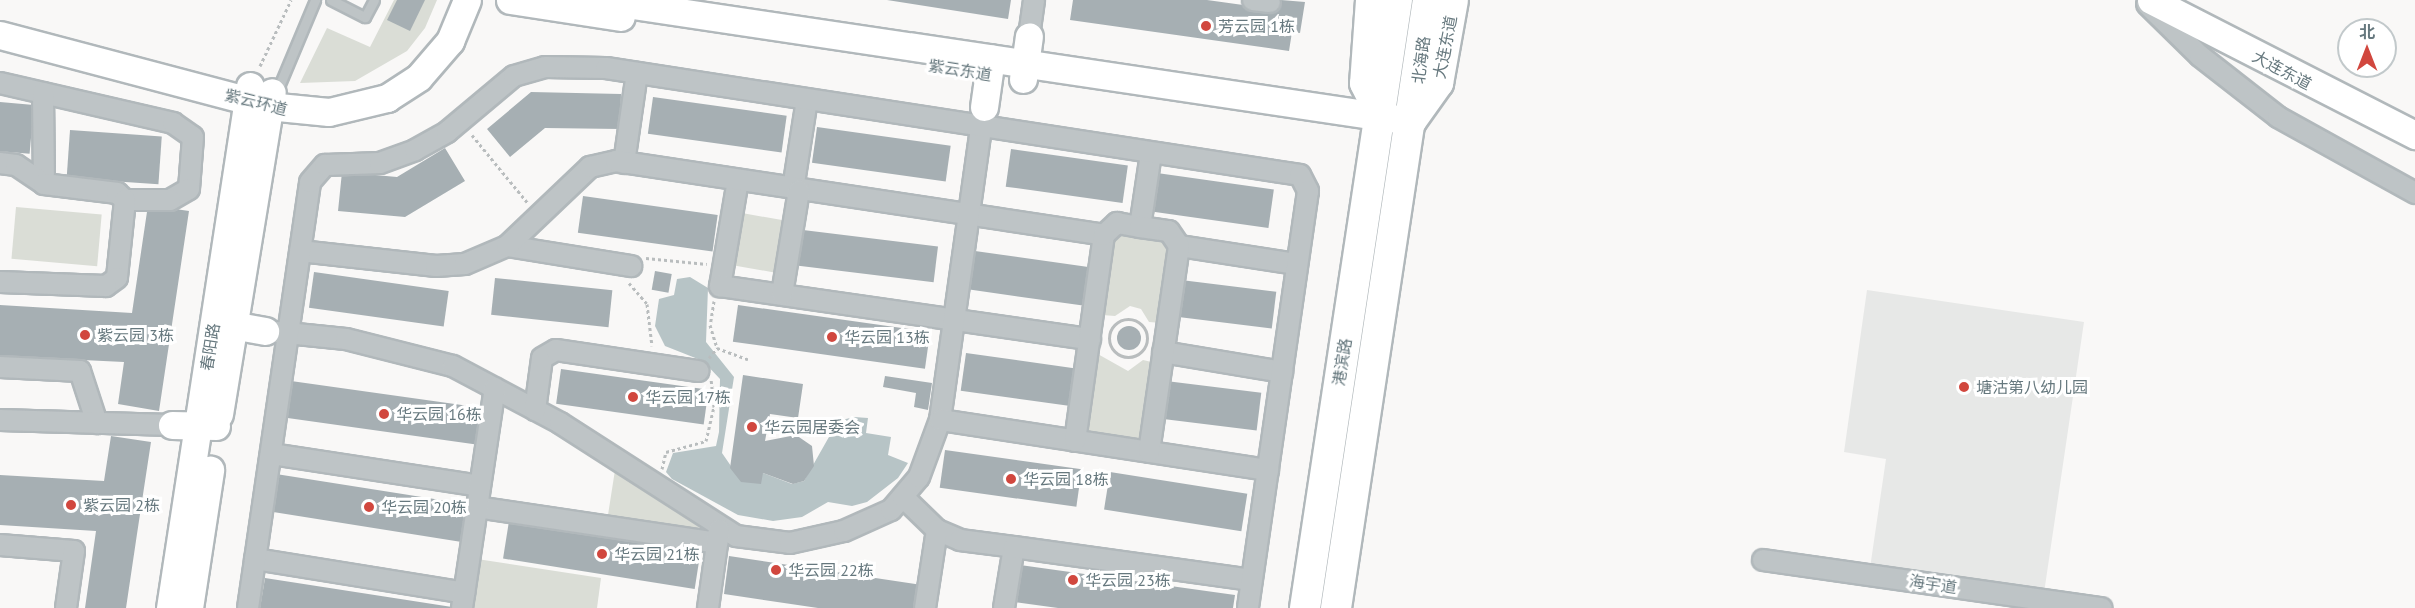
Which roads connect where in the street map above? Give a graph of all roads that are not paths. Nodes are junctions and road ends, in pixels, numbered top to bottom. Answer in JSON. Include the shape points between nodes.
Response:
{"nodes":[{"id":1,"x":315,"y":0,"type":"edge"},
{"id":2,"x":331,"y":0,"type":"edge"},
{"id":3,"x":374,"y":0,"type":"edge"},
{"id":4,"x":467,"y":0,"type":"edge"},
{"id":5,"x":508,"y":0,"type":"edge"},
{"id":6,"x":599,"y":0,"type":"edge"},
{"id":7,"x":1034,"y":0,"type":"edge"},
{"id":8,"x":1369,"y":0,"type":"edge"},
{"id":9,"x":1397,"y":0,"type":"edge"},
{"id":10,"x":1428,"y":0,"type":"edge"},
{"id":11,"x":1454,"y":0,"type":"edge"},
{"id":12,"x":2143,"y":0,"type":"edge"},
{"id":13,"x":2151,"y":0,"type":"edge"},
{"id":14,"x":452,"y":11,"type":"edge"},
{"id":15,"x":0,"y":21,"type":"edge"},
{"id":16,"x":0,"y":35,"type":"edge"},
{"id":17,"x":1029,"y":36,"type":"joint"},
{"id":18,"x":990,"y":66,"type":"junction"},
{"id":19,"x":1024,"y":71,"type":"junction"},
{"id":20,"x":637,"y":73,"type":"junction"},
{"id":21,"x":0,"y":83,"type":"edge"},
{"id":22,"x":43,"y":93,"type":"junction"},
{"id":23,"x":272,"y":95,"type":"junction"},
{"id":24,"x":807,"y":100,"type":"junction"},
{"id":25,"x":983,"y":118,"type":"junction"},
{"id":26,"x":1378,"y":125,"type":"junction"},
{"id":27,"x":1411,"y":129,"type":"junction"},
{"id":28,"x":2415,"y":135,"type":"edge"},
{"id":29,"x":1151,"y":153,"type":"junction"},
{"id":30,"x":0,"y":163,"type":"edge"},
{"id":31,"x":624,"y":163,"type":"junction"},
{"id":32,"x":738,"y":180,"type":"junction"},
{"id":33,"x":44,"y":184,"type":"junction"},
{"id":34,"x":796,"y":189,"type":"junction"},
{"id":35,"x":2415,"y":193,"type":"edge"},
{"id":36,"x":124,"y":200,"type":"junction"},
{"id":37,"x":968,"y":216,"type":"junction"},
{"id":38,"x":1140,"y":227,"type":"junction"},
{"id":39,"x":1104,"y":235,"type":"junction"},
{"id":40,"x":507,"y":246,"type":"junction"},
{"id":41,"x":1179,"y":246,"type":"junction"},
{"id":42,"x":300,"y":251,"type":"junction"},
{"id":43,"x":1298,"y":264,"type":"junction"},
{"id":44,"x":631,"y":266,"type":"road end"},
{"id":45,"x":0,"y":282,"type":"edge"},
{"id":46,"x":782,"y":294,"type":"junction"},
{"id":47,"x":953,"y":319,"type":"junction"},
{"id":48,"x":224,"y":323,"type":"junction"},
{"id":49,"x":277,"y":332,"type":"junction"},
{"id":50,"x":1090,"y":339,"type":"junction"},
{"id":51,"x":1163,"y":352,"type":"junction"},
{"id":52,"x":0,"y":367,"type":"edge"},
{"id":53,"x":698,"y":371,"type":"road end"},
{"id":54,"x":1282,"y":372,"type":"junction"},
{"id":55,"x":495,"y":388,"type":"junction"},
{"id":56,"x":535,"y":410,"type":"junction"},
{"id":57,"x":0,"y":420,"type":"edge"},
{"id":58,"x":940,"y":420,"type":"junction"},
{"id":59,"x":97,"y":423,"type":"junction"},
{"id":60,"x":172,"y":425,"type":"joint"},
{"id":61,"x":208,"y":425,"type":"junction"},
{"id":62,"x":1075,"y":441,"type":"junction"},
{"id":63,"x":1149,"y":452,"type":"junction"},
{"id":64,"x":271,"y":454,"type":"junction"},
{"id":65,"x":1268,"y":470,"type":"junction"},
{"id":66,"x":480,"y":486,"type":"junction"},
{"id":67,"x":903,"y":497,"type":"junction"},
{"id":68,"x":477,"y":507,"type":"junction"},
{"id":69,"x":937,"y":530,"type":"junction"},
{"id":70,"x":718,"y":534,"type":"junction"},
{"id":71,"x":0,"y":545,"type":"edge"},
{"id":72,"x":1014,"y":547,"type":"junction"},
{"id":73,"x":255,"y":559,"type":"junction"},
{"id":74,"x":1252,"y":580,"type":"junction"},
{"id":75,"x":463,"y":600,"type":"edge"},
{"id":76,"x":66,"y":608,"type":"edge"},
{"id":77,"x":170,"y":608,"type":"edge"},
{"id":78,"x":189,"y":608,"type":"edge"},
{"id":79,"x":248,"y":608,"type":"edge"},
{"id":80,"x":708,"y":608,"type":"edge"},
{"id":81,"x":925,"y":608,"type":"edge"},
{"id":82,"x":1004,"y":608,"type":"edge"},
{"id":83,"x":1248,"y":608,"type":"edge"},
{"id":84,"x":1305,"y":608,"type":"edge"},
{"id":85,"x":1336,"y":608,"type":"edge"},
{"id":86,"x":2057,"y":608,"type":"edge"},
{"id":87,"x":2102,"y":608,"type":"edge"}],
"edges":[{"from":1,"to":23,"type":"lane"},
{"from":2,"to":3,"type":"lane","via":[[365,17]]},
{"from":4,"to":14,"type":"street","name":"紫云环道"},
{"from":5,"to":14,"type":"street"},
{"from":5,"to":18,"type":"street","name":"紫云东道"},
{"from":6,"to":18,"type":"street","name":"紫云东道"},
{"from":7,"to":17,"type":"street"},
{"from":8,"to":26,"type":"street","via":[[1363,83]]},
{"from":9,"to":26,"type":"main road","name":"北海路"},
{"from":10,"to":27,"type":"main road","name":"北海路"},
{"from":11,"to":27,"type":"street","name":"大连东道","via":[[1439,83]]},
{"from":12,"to":35,"type":"street","via":[[2200,56],[2287,123]]},
{"from":13,"to":28,"type":"street","name":"大连东道"},
{"from":14,"to":23,"type":"street","name":"紫云环道","via":[[416,58],[376,86],[333,98]]},
{"from":15,"to":23,"type":"street","name":"紫云环道"},
{"from":16,"to":23,"type":"street","name":"紫云环道"},
{"from":17,"to":19,"type":"street"},
{"from":18,"to":19,"type":"street","name":"紫云东道"},
{"from":18,"to":25,"type":"street"},
{"from":19,"to":26,"type":"street","name":"紫云东道"},
{"from":20,"to":24,"type":"street"},
{"from":20,"to":31,"type":"street"},
{"from":20,"to":42,"type":"street","via":[[545,67],[514,76],[423,146],[380,163],[325,165],[310,182]]},
{"from":21,"to":22,"type":"street"},
{"from":22,"to":33,"type":"street"},
{"from":22,"to":36,"type":"street","via":[[173,123],[193,137],[189,189],[170,200]]},
{"from":23,"to":48,"type":"street","name":"春阳路"},
{"from":24,"to":25,"type":"street"},
{"from":24,"to":34,"type":"street"},
{"from":25,"to":29,"type":"street"},
{"from":25,"to":37,"type":"street"},
{"from":26,"to":27,"type":"street","name":"紫云东道"},
{"from":26,"to":84,"type":"main road","name":"港滨路"},
{"from":27,"to":85,"type":"main road","name":"港滨路"},
{"from":29,"to":38,"type":"street"},
{"from":29,"to":43,"type":"street","via":[[1300,175],[1308,190]]},
{"from":30,"to":33,"type":"street","via":[[16,165]]},
{"from":31,"to":32,"type":"street"},
{"from":31,"to":40,"type":"street","via":[[590,167]]},
{"from":32,"to":34,"type":"street"},
{"from":32,"to":46,"type":"street","via":[[722,276]]},
{"from":33,"to":36,"type":"street","via":[[117,193]]},
{"from":34,"to":37,"type":"street"},
{"from":34,"to":46,"type":"street"},
{"from":36,"to":45,"type":"street","via":[[117,278],[106,286]]},
{"from":37,"to":39,"type":"street"},
{"from":37,"to":47,"type":"street"},
{"from":38,"to":39,"type":"street","via":[[1117,223]]},
{"from":38,"to":41,"type":"street","via":[[1169,231]]},
{"from":39,"to":50,"type":"street"},
{"from":40,"to":42,"type":"street","via":[[465,264],[436,266]]},
{"from":40,"to":44,"type":"street"},
{"from":41,"to":43,"type":"street"},
{"from":41,"to":51,"type":"street"},
{"from":42,"to":49,"type":"street"},
{"from":43,"to":54,"type":"street"},
{"from":46,"to":47,"type":"street"},
{"from":47,"to":50,"type":"street"},
{"from":47,"to":58,"type":"street"},
{"from":48,"to":49,"type":"street"},
{"from":48,"to":61,"type":"street","name":"春阳路"},
{"from":49,"to":55,"type":"street","via":[[346,339],[453,366]]},
{"from":49,"to":64,"type":"street"},
{"from":50,"to":62,"type":"street"},
{"from":51,"to":54,"type":"street"},
{"from":51,"to":63,"type":"street"},
{"from":52,"to":59,"type":"street","via":[[80,370]]},
{"from":53,"to":56,"type":"street","via":[[556,350],[542,358]]},
{"from":54,"to":65,"type":"street"},
{"from":55,"to":56,"type":"street"},
{"from":55,"to":66,"type":"street"},
{"from":56,"to":70,"type":"street"},
{"from":57,"to":59,"type":"street"},
{"from":58,"to":62,"type":"street"},
{"from":58,"to":67,"type":"street","via":[[919,477]]},
{"from":59,"to":60,"type":"street"},
{"from":60,"to":61,"type":"street"},
{"from":61,"to":77,"type":"street","name":"春阳路"},
{"from":61,"to":78,"type":"street","name":"春阳路"},
{"from":62,"to":63,"type":"street"},
{"from":63,"to":65,"type":"street"},
{"from":64,"to":66,"type":"street"},
{"from":64,"to":73,"type":"street"},
{"from":65,"to":74,"type":"street"},
{"from":66,"to":68,"type":"street"},
{"from":67,"to":69,"type":"street"},
{"from":67,"to":70,"type":"street","via":[[891,510],[844,531],[790,543]]},
{"from":68,"to":70,"type":"street"},
{"from":68,"to":75,"type":"street"},
{"from":69,"to":72,"type":"street","via":[[960,540]]},
{"from":69,"to":81,"type":"street"},
{"from":70,"to":80,"type":"street"},
{"from":71,"to":76,"type":"street","via":[[74,550]]},
{"from":72,"to":74,"type":"street"},
{"from":72,"to":82,"type":"street"},
{"from":73,"to":75,"type":"street"},
{"from":73,"to":79,"type":"street"},
{"from":74,"to":83,"type":"street"},
{"from":86,"to":87,"type":"street","name":"海宇道","via":[[1763,563]]}]}
